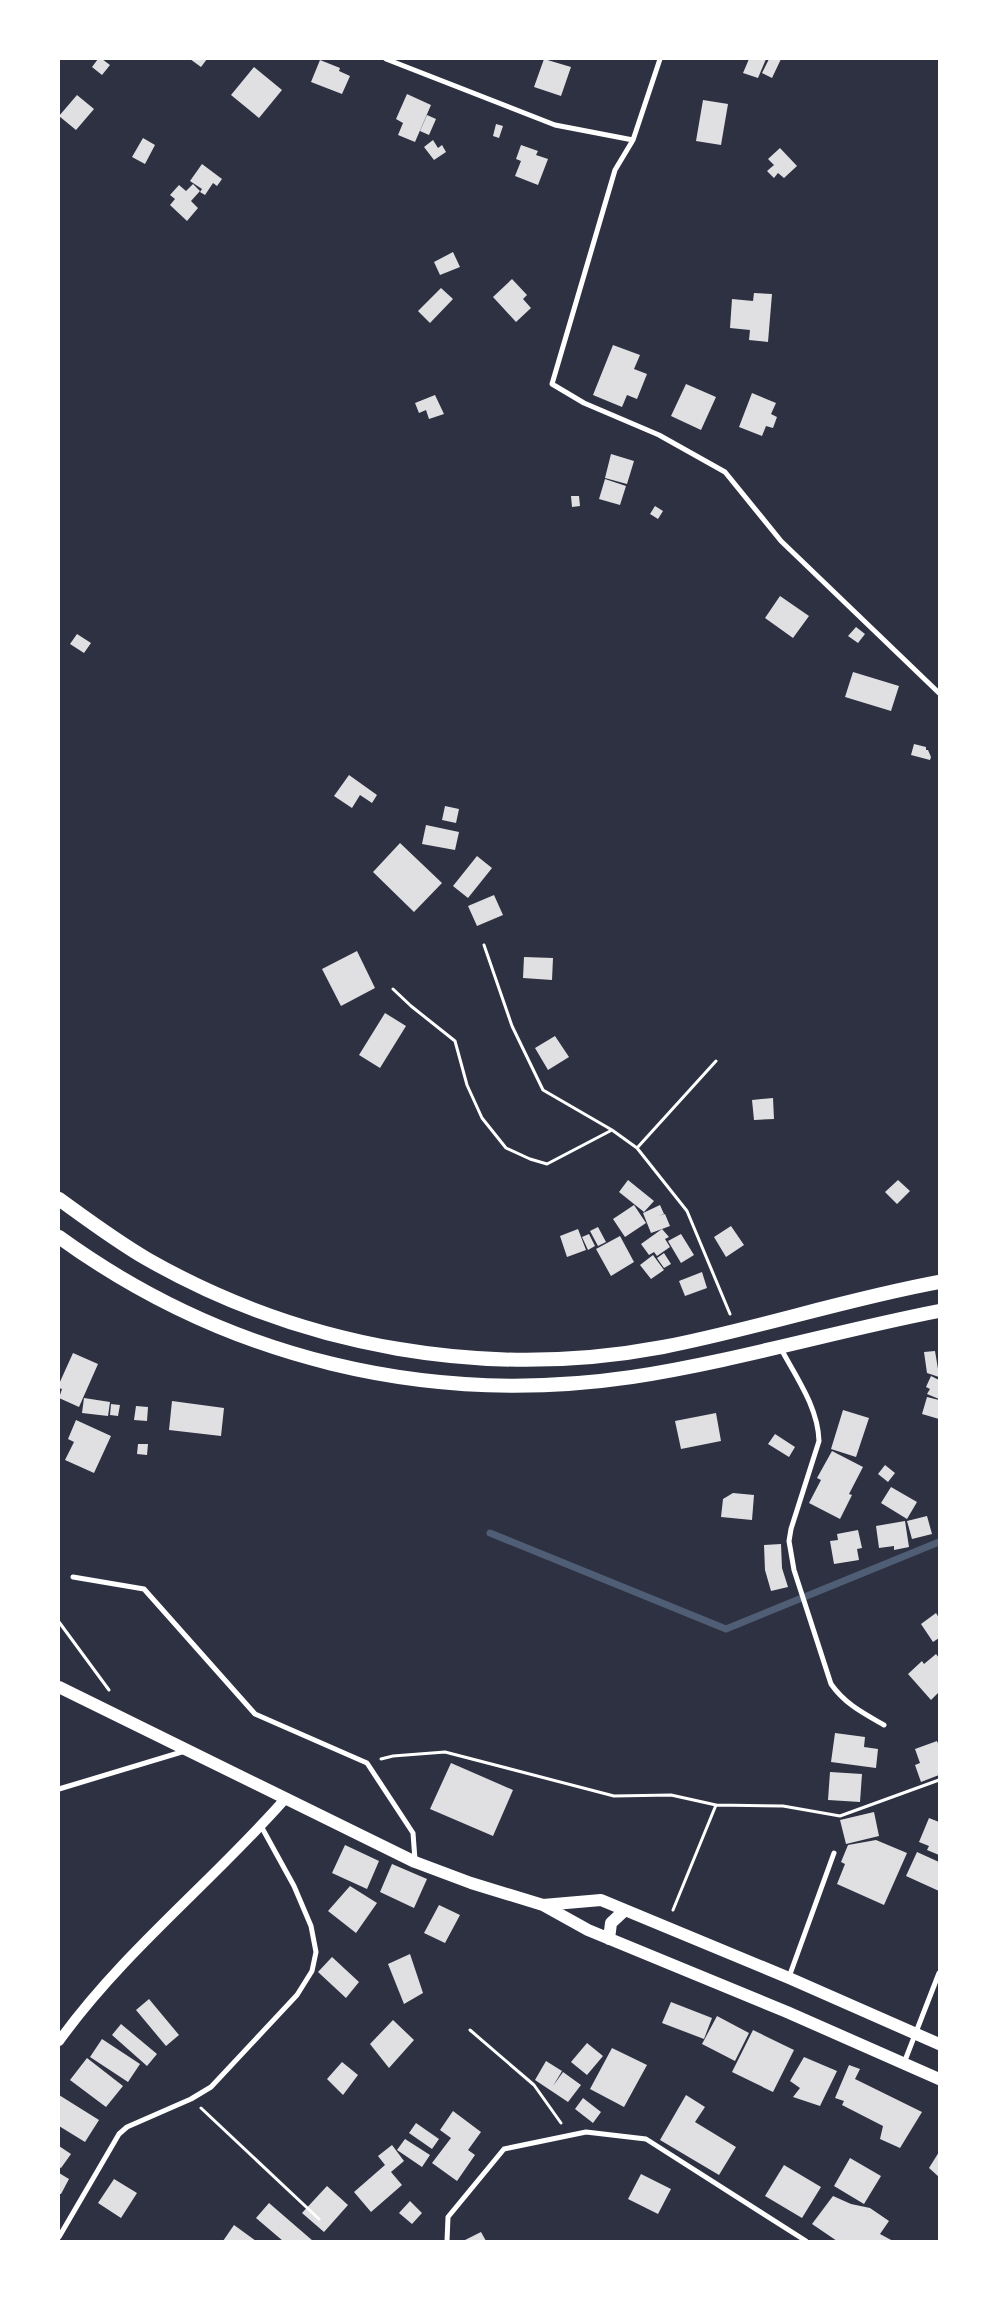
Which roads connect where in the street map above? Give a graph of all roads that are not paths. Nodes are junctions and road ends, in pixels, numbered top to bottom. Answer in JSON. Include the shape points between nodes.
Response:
{"nodes":[{"id":1,"x":386,"y":59,"type":"edge"},
{"id":2,"x":660,"y":59,"type":"edge"},
{"id":3,"x":633,"y":140,"type":"junction"},
{"id":4,"x":939,"y":693,"type":"edge"},
{"id":5,"x":59,"y":1199,"type":"edge"},
{"id":6,"x":59,"y":1237,"type":"edge"},
{"id":7,"x":939,"y":1282,"type":"edge"},
{"id":8,"x":939,"y":1311,"type":"edge"},
{"id":9,"x":780,"y":1347,"type":"junction"},
{"id":10,"x":73,"y":1577,"type":"dead end"},
{"id":11,"x":59,"y":1687,"type":"edge"},
{"id":12,"x":884,"y":1725,"type":"dead end"},
{"id":13,"x":190,"y":1750,"type":"junction"},
{"id":14,"x":59,"y":1789,"type":"edge"},
{"id":15,"x":285,"y":1799,"type":"junction"},
{"id":16,"x":261,"y":1826,"type":"junction"},
{"id":17,"x":834,"y":1853,"type":"dead end"},
{"id":18,"x":415,"y":1862,"type":"junction"},
{"id":19,"x":543,"y":1905,"type":"junction"},
{"id":20,"x":626,"y":1910,"type":"junction"},
{"id":21,"x":609,"y":1938,"type":"junction"},
{"id":22,"x":939,"y":1973,"type":"edge"},
{"id":23,"x":789,"y":1978,"type":"junction"},
{"id":24,"x":916,"y":2033,"type":"junction"},
{"id":25,"x":59,"y":2041,"type":"edge"},
{"id":26,"x":939,"y":2044,"type":"edge"},
{"id":27,"x":904,"y":2063,"type":"junction"},
{"id":28,"x":939,"y":2079,"type":"edge"},
{"id":29,"x":59,"y":2237,"type":"edge"},
{"id":30,"x":447,"y":2241,"type":"edge"},
{"id":31,"x":806,"y":2241,"type":"edge"}],
"edges":[{"from":1,"to":3,"type":"street","via":[[555,125]]},
{"from":2,"to":3,"type":"street"},
{"from":3,"to":4,"type":"street","via":[[614,170],[552,384],[584,403],[658,435],[725,472],[780,541]]},
{"from":5,"to":7,"type":"highway","via":[[148,1259],[224,1297],[307,1328],[389,1348],[470,1358],[551,1359],[662,1347]]},
{"from":6,"to":9,"type":"highway","via":[[148,1294],[195,1318],[244,1338],[317,1361],[402,1378],[496,1387],[599,1381]]},
{"from":8,"to":9,"type":"highway"},
{"from":9,"to":12,"type":"street","via":[[814,1412],[819,1434],[817,1453],[791,1529],[790,1556],[831,1684],[852,1707]]},
{"from":10,"to":18,"type":"street","via":[[144,1589],[256,1714],[367,1763],[413,1833]]},
{"from":11,"to":13,"type":"main road"},
{"from":13,"to":14,"type":"street"},
{"from":13,"to":15,"type":"main road"},
{"from":15,"to":16,"type":"main road"},
{"from":15,"to":18,"type":"main road"},
{"from":16,"to":25,"type":"main road","via":[[104,1983]]},
{"from":16,"to":29,"type":"street","via":[[294,1886],[311,1926],[316,1952],[312,1971],[297,1995],[211,2087],[119,2134]]},
{"from":17,"to":23,"type":"street"},
{"from":18,"to":19,"type":"main road"},
{"from":19,"to":20,"type":"main road","via":[[601,1900]]},
{"from":19,"to":21,"type":"main road"},
{"from":20,"to":21,"type":"main road","via":[[611,1923]]},
{"from":20,"to":23,"type":"main road"},
{"from":21,"to":27,"type":"main road"},
{"from":22,"to":24,"type":"street"},
{"from":23,"to":24,"type":"main road"},
{"from":24,"to":26,"type":"main road"},
{"from":24,"to":27,"type":"street"},
{"from":27,"to":28,"type":"main road"},
{"from":30,"to":31,"type":"street","via":[[448,2217],[504,2149],[586,2132],[646,2139]]}]}
